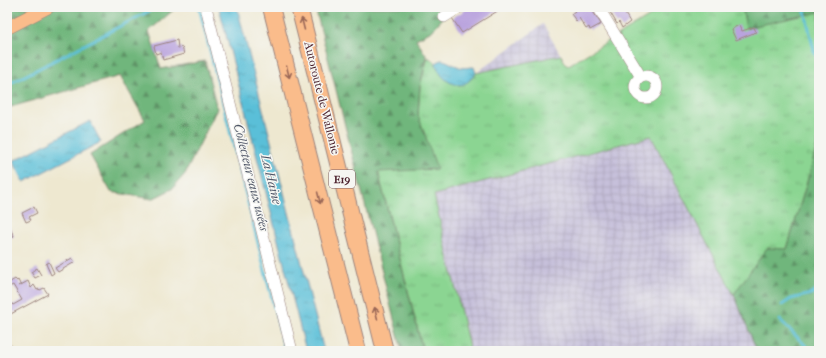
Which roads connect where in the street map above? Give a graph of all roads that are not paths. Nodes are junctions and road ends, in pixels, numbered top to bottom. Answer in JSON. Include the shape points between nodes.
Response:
{"nodes":[{"id":1,"x":48,"y":7,"type":"edge"},
{"id":2,"x":206,"y":7,"type":"edge"},
{"id":3,"x":272,"y":7,"type":"edge"},
{"id":4,"x":299,"y":7,"type":"edge"},
{"id":5,"x":460,"y":7,"type":"edge"},
{"id":6,"x":598,"y":7,"type":"edge"},
{"id":7,"x":444,"y":17,"type":"dead end"},
{"id":8,"x":7,"y":28,"type":"edge"},
{"id":9,"x":641,"y":77,"type":"dead end"},
{"id":10,"x":292,"y":351,"type":"edge"},
{"id":11,"x":358,"y":351,"type":"edge"},
{"id":12,"x":385,"y":351,"type":"edge"}],
"edges":[{"from":1,"to":8,"type":"main road"},
{"from":2,"to":10,"type":"street"},
{"from":3,"to":11,"type":"highway","number":"E19","one_way":true},
{"from":12,"to":4,"type":"highway","name":"Autoroute de Wallonie","number":"E19","one_way":true},
{"from":5,"to":7,"type":"street"},
{"from":6,"to":9,"type":"street"}]}
